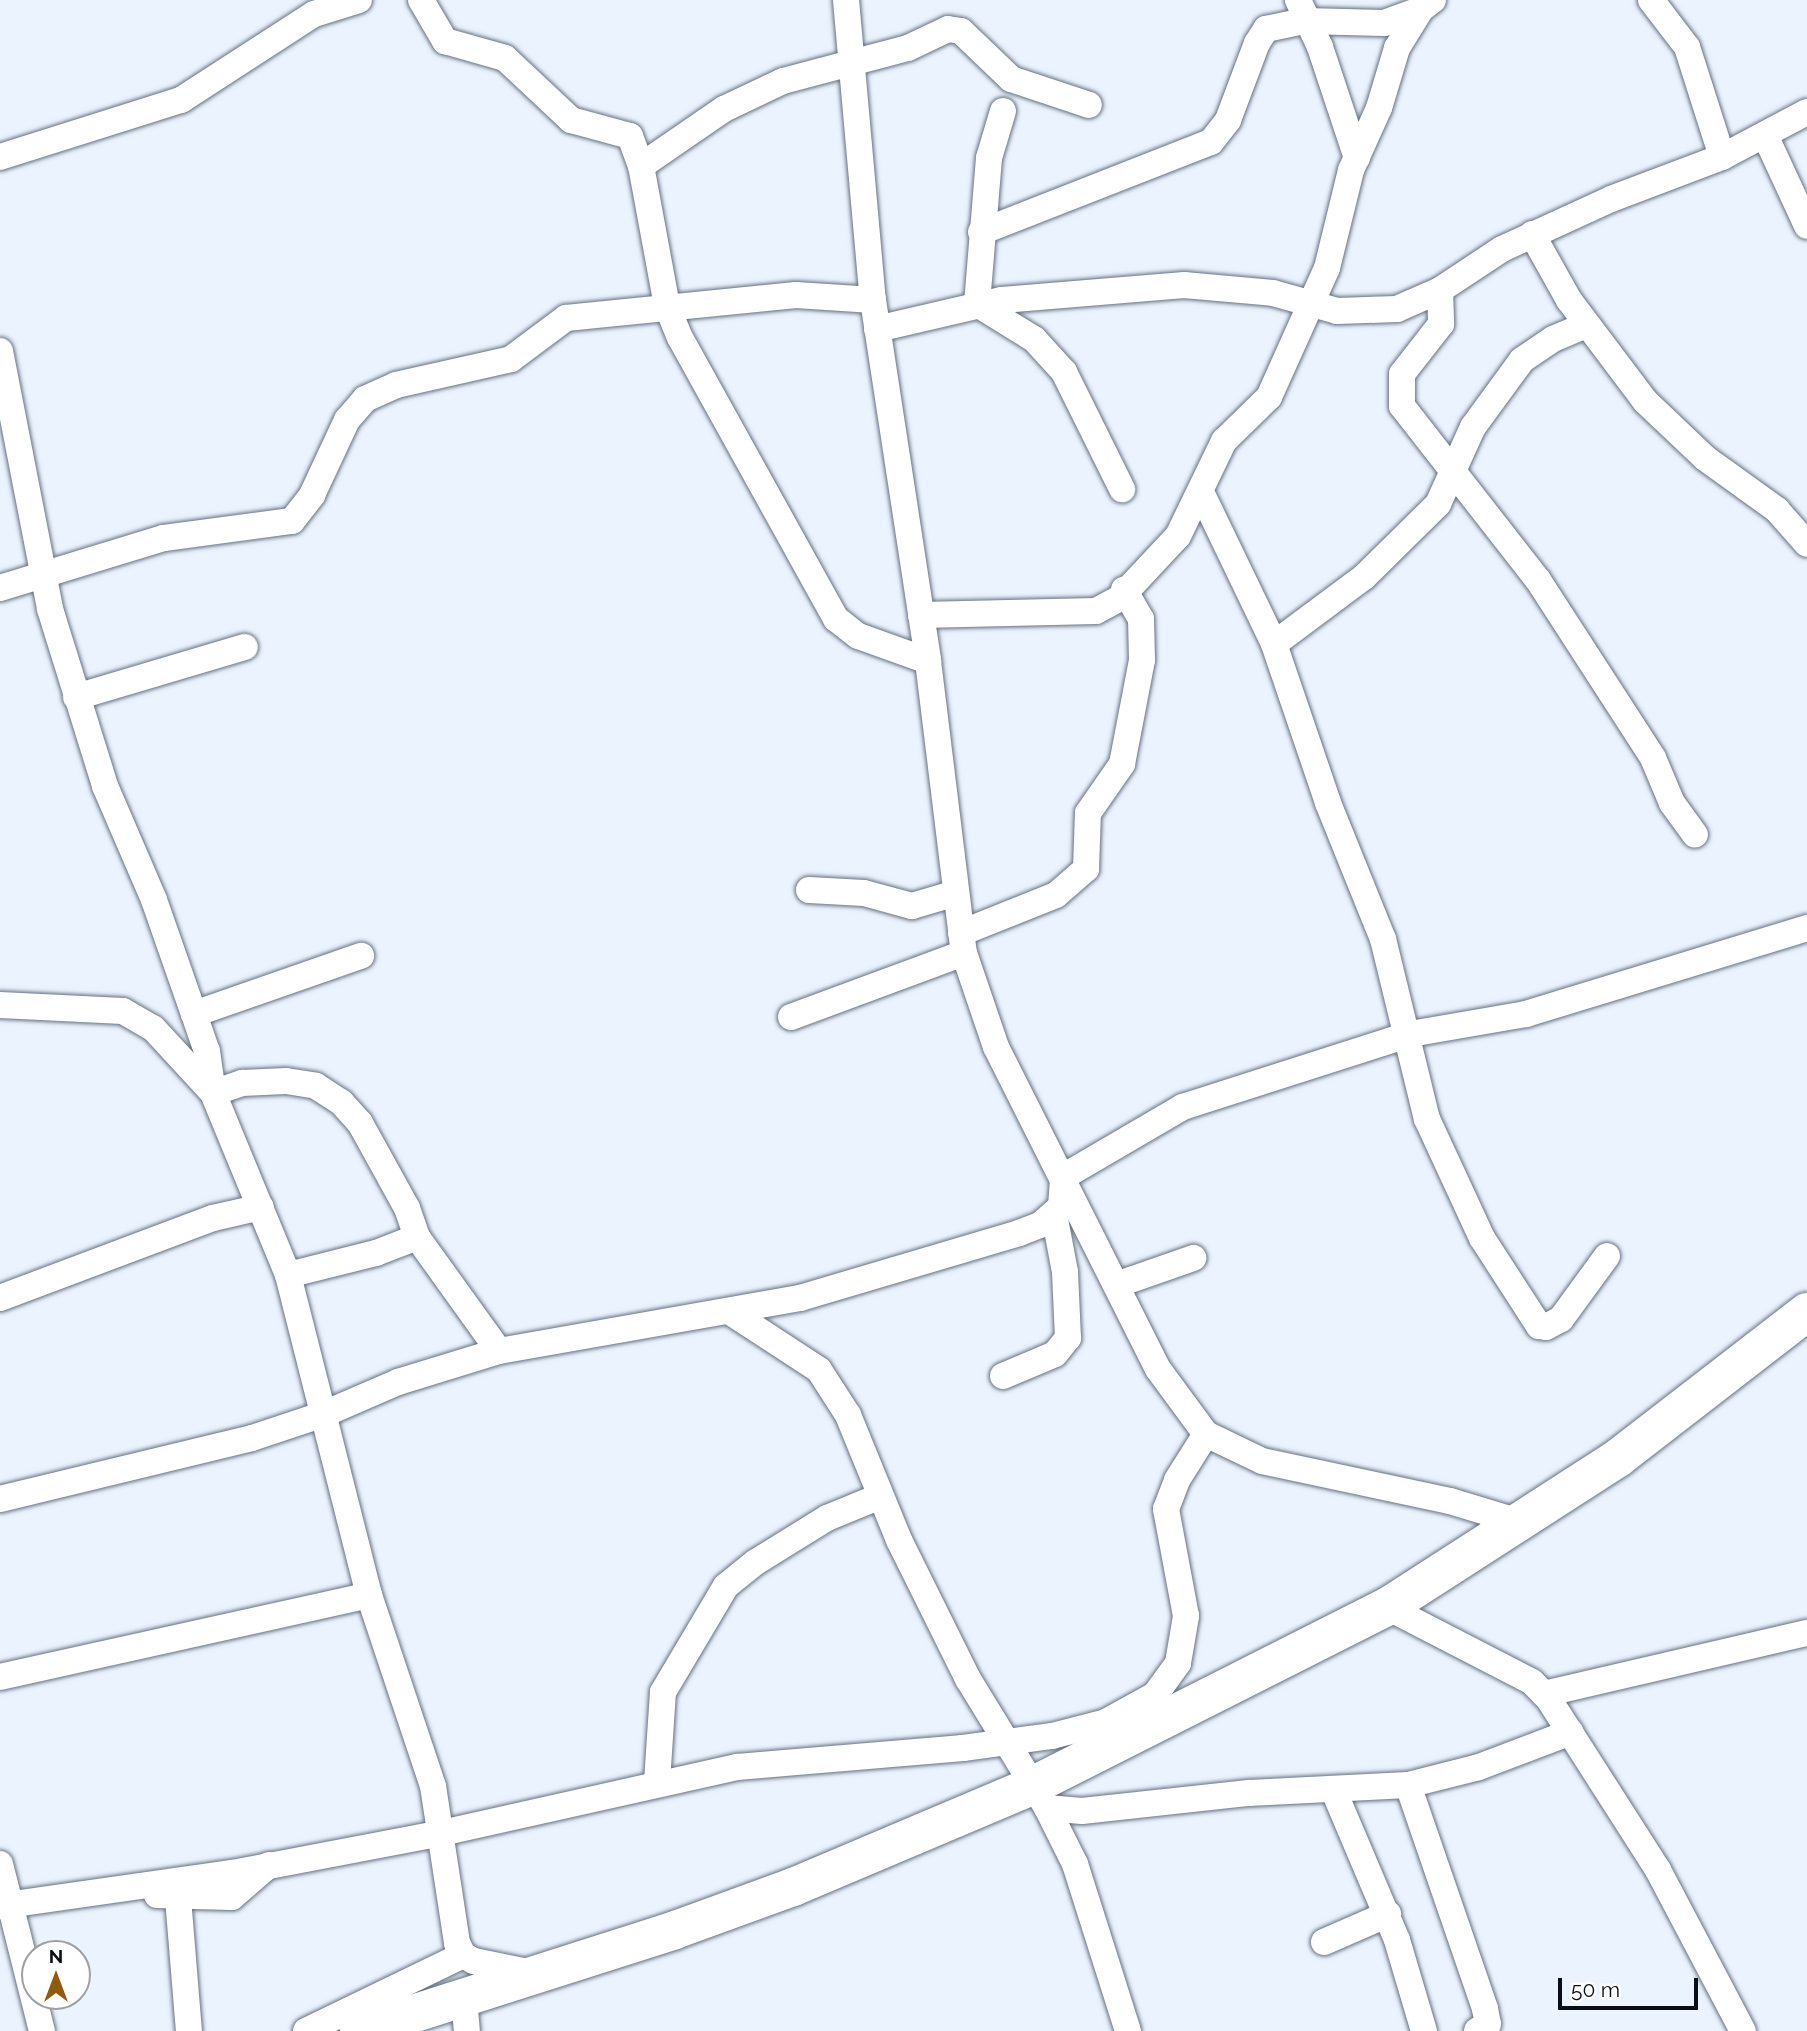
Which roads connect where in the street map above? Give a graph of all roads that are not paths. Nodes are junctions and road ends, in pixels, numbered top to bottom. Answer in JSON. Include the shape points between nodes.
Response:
{"nodes":[{"id":1,"x":359,"y":0,"type":"edge"},
{"id":2,"x":421,"y":0,"type":"edge"},
{"id":3,"x":846,"y":0,"type":"edge"},
{"id":4,"x":1651,"y":0,"type":"edge"},
{"id":5,"x":1427,"y":4,"type":"edge"},
{"id":6,"x":1301,"y":11,"type":"edge"},
{"id":7,"x":854,"y":64,"type":"junction"},
{"id":8,"x":1089,"y":105,"type":"dead end"},
{"id":9,"x":1003,"y":111,"type":"dead end"},
{"id":10,"x":1807,"y":112,"type":"edge"},
{"id":11,"x":1765,"y":135,"type":"junction"},
{"id":12,"x":0,"y":157,"type":"edge"},
{"id":13,"x":1723,"y":157,"type":"junction"},
{"id":14,"x":1357,"y":159,"type":"junction"},
{"id":15,"x":641,"y":166,"type":"junction"},
{"id":16,"x":1807,"y":226,"type":"edge"},
{"id":17,"x":981,"y":232,"type":"junction"},
{"id":18,"x":1532,"y":234,"type":"junction"},
{"id":19,"x":1440,"y":289,"type":"junction"},
{"id":20,"x":873,"y":300,"type":"junction"},
{"id":21,"x":1311,"y":301,"type":"junction"},
{"id":22,"x":977,"y":304,"type":"junction"},
{"id":23,"x":667,"y":306,"type":"junction"},
{"id":24,"x":1586,"y":325,"type":"junction"},
{"id":25,"x":877,"y":329,"type":"junction"},
{"id":26,"x":0,"y":351,"type":"edge"},
{"id":27,"x":1452,"y":471,"type":"junction"},
{"id":28,"x":1122,"y":489,"type":"dead end"},
{"id":29,"x":1201,"y":492,"type":"junction"},
{"id":30,"x":1807,"y":544,"type":"edge"},
{"id":31,"x":41,"y":572,"type":"junction"},
{"id":32,"x":0,"y":588,"type":"edge"},
{"id":33,"x":1124,"y":589,"type":"junction"},
{"id":34,"x":921,"y":615,"type":"junction"},
{"id":35,"x":1274,"y":644,"type":"junction"},
{"id":36,"x":245,"y":647,"type":"dead end"},
{"id":37,"x":929,"y":662,"type":"junction"},
{"id":38,"x":76,"y":697,"type":"junction"},
{"id":39,"x":1695,"y":835,"type":"dead end"},
{"id":40,"x":809,"y":890,"type":"dead end"},
{"id":41,"x":956,"y":893,"type":"junction"},
{"id":42,"x":1807,"y":928,"type":"edge"},
{"id":43,"x":962,"y":943,"type":"junction"},
{"id":44,"x":360,"y":956,"type":"dead end"},
{"id":45,"x":0,"y":1006,"type":"edge"},
{"id":46,"x":194,"y":1014,"type":"junction"},
{"id":47,"x":791,"y":1017,"type":"dead end"},
{"id":48,"x":1410,"y":1034,"type":"junction"},
{"id":49,"x":213,"y":1093,"type":"junction"},
{"id":50,"x":1063,"y":1177,"type":"junction"},
{"id":51,"x":261,"y":1207,"type":"junction"},
{"id":52,"x":1054,"y":1214,"type":"junction"},
{"id":53,"x":417,"y":1237,"type":"junction"},
{"id":54,"x":1607,"y":1256,"type":"dead end"},
{"id":55,"x":1193,"y":1258,"type":"dead end"},
{"id":56,"x":288,"y":1275,"type":"junction"},
{"id":57,"x":1116,"y":1285,"type":"junction"},
{"id":58,"x":0,"y":1298,"type":"edge"},
{"id":59,"x":1807,"y":1312,"type":"edge"},
{"id":60,"x":732,"y":1313,"type":"junction"},
{"id":61,"x":499,"y":1351,"type":"junction"},
{"id":62,"x":1003,"y":1376,"type":"dead end"},
{"id":63,"x":324,"y":1414,"type":"junction"},
{"id":64,"x":1206,"y":1434,"type":"junction"},
{"id":65,"x":881,"y":1496,"type":"junction"},
{"id":66,"x":0,"y":1499,"type":"edge"},
{"id":67,"x":1516,"y":1521,"type":"junction"},
{"id":68,"x":369,"y":1595,"type":"junction"},
{"id":69,"x":1387,"y":1607,"type":"junction"},
{"id":70,"x":1807,"y":1633,"type":"edge"},
{"id":71,"x":0,"y":1677,"type":"edge"},
{"id":72,"x":1544,"y":1694,"type":"junction"},
{"id":73,"x":1571,"y":1731,"type":"junction"},
{"id":74,"x":1006,"y":1742,"type":"junction"},
{"id":75,"x":657,"y":1782,"type":"junction"},
{"id":76,"x":1408,"y":1785,"type":"junction"},
{"id":77,"x":1333,"y":1789,"type":"junction"},
{"id":78,"x":1039,"y":1797,"type":"junction"},
{"id":79,"x":437,"y":1834,"type":"junction"},
{"id":80,"x":0,"y":1864,"type":"edge"},
{"id":81,"x":268,"y":1865,"type":"junction"},
{"id":82,"x":116,"y":1893,"type":"junction"},
{"id":83,"x":178,"y":1898,"type":"junction"},
{"id":84,"x":6,"y":1905,"type":"edge"},
{"id":85,"x":1388,"y":1914,"type":"junction"},
{"id":86,"x":1324,"y":1942,"type":"dead end"},
{"id":87,"x":463,"y":1955,"type":"junction"},
{"id":88,"x":535,"y":1973,"type":"junction"},
{"id":89,"x":466,"y":2015,"type":"edge"},
{"id":90,"x":42,"y":2031,"type":"edge"},
{"id":91,"x":189,"y":2031,"type":"edge"},
{"id":92,"x":306,"y":2031,"type":"edge"},
{"id":93,"x":359,"y":2031,"type":"edge"},
{"id":94,"x":1128,"y":2031,"type":"edge"},
{"id":95,"x":1424,"y":2031,"type":"edge"},
{"id":96,"x":1477,"y":2031,"type":"edge"},
{"id":97,"x":1743,"y":2031,"type":"edge"}],
"edges":[{"from":1,"to":12,"type":"street","via":[[314,15],[181,100]]},
{"from":2,"to":15,"type":"street","via":[[445,41],[505,58],[571,120],[630,136]]},
{"from":3,"to":7,"type":"street"},
{"from":4,"to":13,"type":"street","via":[[1687,47]]},
{"from":5,"to":6,"type":"street","via":[[1409,17],[1384,23]]},
{"from":5,"to":14,"type":"street","via":[[1397,48],[1383,98]]},
{"from":6,"to":14,"type":"street","via":[[1320,47]]},
{"from":6,"to":17,"type":"street","via":[[1263,32],[1228,120],[1211,142],[1189,155],[1146,167]]},
{"from":7,"to":8,"type":"street","via":[[955,28],[1011,79]]},
{"from":7,"to":15,"type":"street","via":[[801,75],[724,108]]},
{"from":7,"to":20,"type":"street"},
{"from":9,"to":17,"type":"street","via":[[989,158]]},
{"from":10,"to":11,"type":"street"},
{"from":11,"to":13,"type":"street"},
{"from":11,"to":16,"type":"street"},
{"from":13,"to":18,"type":"street"},
{"from":14,"to":21,"type":"street","via":[[1332,251]]},
{"from":15,"to":23,"type":"street"},
{"from":17,"to":22,"type":"street"},
{"from":18,"to":19,"type":"street"},
{"from":18,"to":24,"type":"street"},
{"from":19,"to":21,"type":"street","via":[[1415,303],[1378,312],[1337,310]]},
{"from":19,"to":27,"type":"street","via":[[1441,324],[1402,374],[1400,393],[1406,413]]},
{"from":20,"to":23,"type":"street","via":[[796,295]]},
{"from":20,"to":25,"type":"street"},
{"from":21,"to":22,"type":"street","via":[[1184,285]]},
{"from":21,"to":29,"type":"street","via":[[1269,397],[1224,441]]},
{"from":22,"to":25,"type":"street"},
{"from":22,"to":28,"type":"street","via":[[1034,340],[1064,372]]},
{"from":23,"to":31,"type":"street","via":[[596,318],[566,318],[511,359],[375,393],[353,412],[312,495],[287,523],[164,538]]},
{"from":23,"to":37,"type":"street","via":[[695,366],[836,619],[858,636]]},
{"from":24,"to":27,"type":"street","via":[[1534,350],[1515,368],[1474,427]]},
{"from":24,"to":30,"type":"street","via":[[1662,418],[1705,458],[1777,510]]},
{"from":25,"to":34,"type":"street"},
{"from":26,"to":31,"type":"street"},
{"from":27,"to":35,"type":"street","via":[[1438,503],[1364,577]]},
{"from":27,"to":39,"type":"street","via":[[1543,588],[1653,758],[1672,803]]},
{"from":29,"to":33,"type":"street","via":[[1178,536]]},
{"from":29,"to":35,"type":"street"},
{"from":31,"to":32,"type":"street"},
{"from":31,"to":38,"type":"street"},
{"from":33,"to":34,"type":"street","via":[[1119,598],[1091,612]]},
{"from":33,"to":43,"type":"street","via":[[1141,619],[1142,660],[1122,764],[1088,813],[1086,869],[1056,895]]},
{"from":34,"to":37,"type":"street"},
{"from":35,"to":48,"type":"street","via":[[1328,803],[1383,939]]},
{"from":36,"to":38,"type":"street"},
{"from":37,"to":41,"type":"street"},
{"from":38,"to":46,"type":"street","via":[[105,786],[154,900]]},
{"from":40,"to":41,"type":"street","via":[[864,893],[912,906]]},
{"from":41,"to":43,"type":"street"},
{"from":42,"to":48,"type":"street","via":[[1526,1014]]},
{"from":43,"to":47,"type":"street"},
{"from":43,"to":50,"type":"street","via":[[996,1047]]},
{"from":44,"to":46,"type":"street"},
{"from":45,"to":49,"type":"street","via":[[133,1014],[169,1043]]},
{"from":46,"to":49,"type":"street"},
{"from":48,"to":50,"type":"street","via":[[1183,1107]]},
{"from":48,"to":54,"type":"street","via":[[1420,1091],[1440,1150],[1482,1238],[1539,1326],[1554,1326],[1562,1319]]},
{"from":49,"to":51,"type":"street"},
{"from":49,"to":53,"type":"street","via":[[242,1083],[286,1080],[316,1086],[341,1102],[360,1123],[407,1208]]},
{"from":50,"to":52,"type":"street","via":[[1061,1207]]},
{"from":50,"to":57,"type":"street"},
{"from":51,"to":56,"type":"street"},
{"from":51,"to":58,"type":"street","via":[[213,1218]]},
{"from":52,"to":60,"type":"street","via":[[1019,1233],[800,1298]]},
{"from":52,"to":62,"type":"street","via":[[1065,1272],[1068,1338],[1055,1354]]},
{"from":53,"to":56,"type":"street"},
{"from":53,"to":61,"type":"street"},
{"from":55,"to":57,"type":"street"},
{"from":56,"to":63,"type":"street"},
{"from":57,"to":64,"type":"street","via":[[1168,1386]]},
{"from":59,"to":67,"type":"highway","via":[[1618,1458]]},
{"from":60,"to":61,"type":"street"},
{"from":60,"to":65,"type":"street","via":[[819,1370],[848,1415]]},
{"from":61,"to":63,"type":"street","via":[[398,1382]]},
{"from":63,"to":66,"type":"street","via":[[145,1467]]},
{"from":63,"to":68,"type":"street"},
{"from":64,"to":67,"type":"street","via":[[1262,1461]]},
{"from":64,"to":74,"type":"street","via":[[1167,1500],[1186,1616],[1170,1679],[1143,1704],[1106,1722]]},
{"from":65,"to":74,"type":"street","via":[[968,1679]]},
{"from":65,"to":75,"type":"street","via":[[827,1518],[726,1586],[663,1692]]},
{"from":67,"to":69,"type":"highway"},
{"from":68,"to":71,"type":"street"},
{"from":68,"to":79,"type":"street","via":[[433,1786]]},
{"from":69,"to":72,"type":"street","via":[[1532,1682]]},
{"from":69,"to":78,"type":"highway"},
{"from":70,"to":72,"type":"street"},
{"from":72,"to":73,"type":"street"},
{"from":73,"to":76,"type":"street","via":[[1479,1767]]},
{"from":73,"to":97,"type":"street","via":[[1658,1870]]},
{"from":74,"to":75,"type":"street","via":[[801,1759]]},
{"from":74,"to":78,"type":"street"},
{"from":75,"to":79,"type":"street"},
{"from":76,"to":77,"type":"street"},
{"from":76,"to":96,"type":"street","via":[[1485,2009],[1489,2024]]},
{"from":77,"to":78,"type":"street","via":[[1082,1811]]},
{"from":77,"to":85,"type":"street"},
{"from":78,"to":88,"type":"highway","via":[[675,1930]]},
{"from":78,"to":94,"type":"street","via":[[1075,1864]]},
{"from":79,"to":81,"type":"street"},
{"from":79,"to":87,"type":"street"},
{"from":80,"to":84,"type":"street"},
{"from":81,"to":82,"type":"street"},
{"from":81,"to":83,"type":"street","via":[[232,1897]]},
{"from":82,"to":83,"type":"street"},
{"from":82,"to":84,"type":"street"},
{"from":83,"to":91,"type":"street"},
{"from":84,"to":90,"type":"street"},
{"from":85,"to":86,"type":"street"},
{"from":85,"to":95,"type":"street"},
{"from":87,"to":88,"type":"street","via":[[484,1964]]},
{"from":87,"to":92,"type":"street"},
{"from":88,"to":89,"type":"highway"},
{"from":89,"to":93,"type":"highway"}]}
